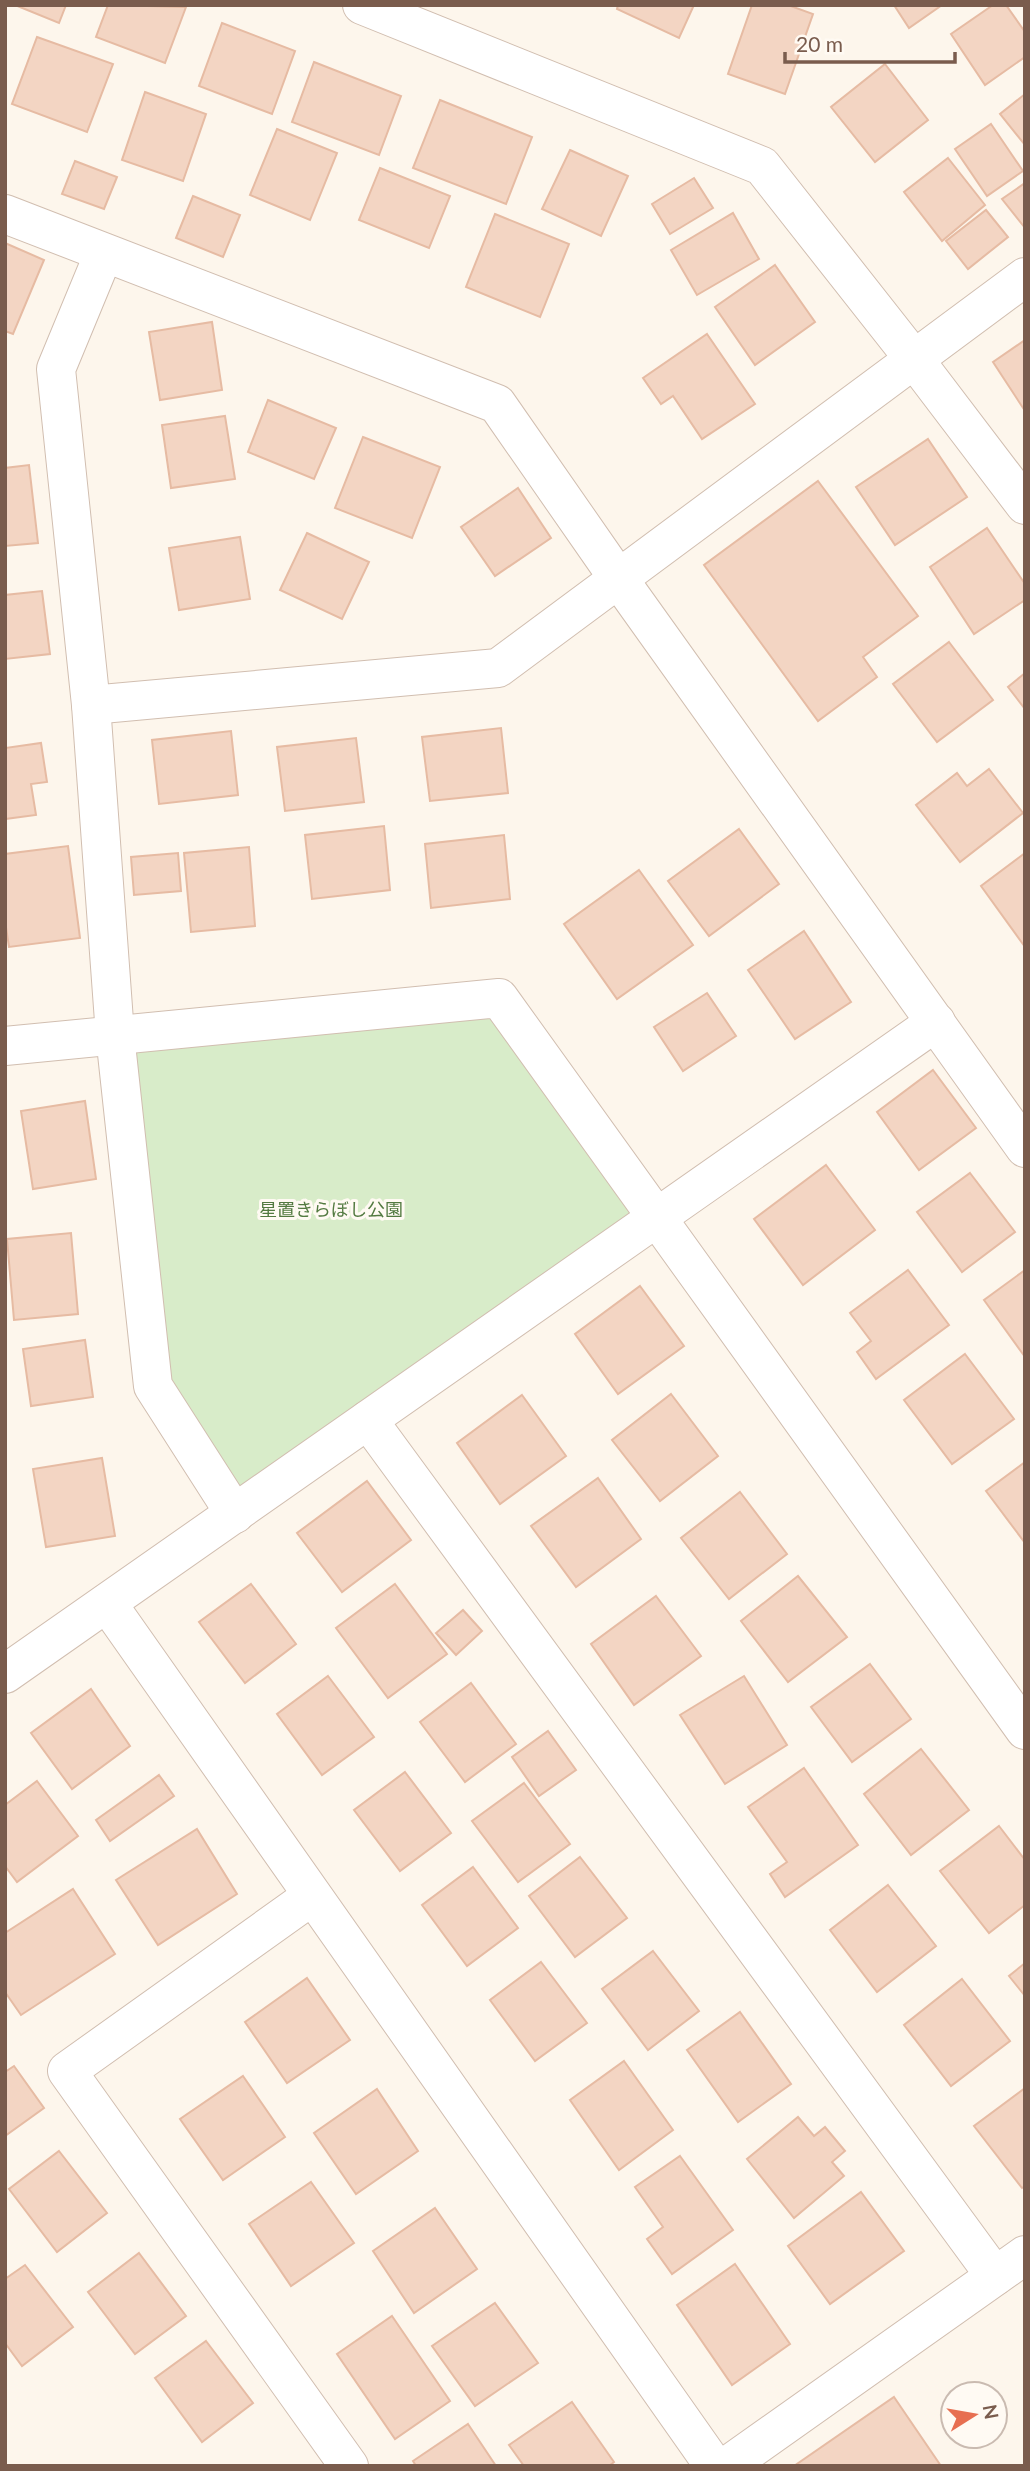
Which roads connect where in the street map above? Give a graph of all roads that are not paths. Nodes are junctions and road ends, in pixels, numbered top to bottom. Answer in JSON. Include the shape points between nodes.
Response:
{"nodes":[{"id":1,"x":362,"y":5,"type":"edge"},
{"id":2,"x":5,"y":214,"type":"edge"},
{"id":3,"x":104,"y":253,"type":"junction"},
{"id":4,"x":1025,"y":277,"type":"edge"},
{"id":5,"x":914,"y":359,"type":"junction"},
{"id":6,"x":1025,"y":505,"type":"edge"},
{"id":7,"x":618,"y":578,"type":"junction"},
{"id":8,"x":91,"y":705,"type":"junction"},
{"id":9,"x":936,"y":1022,"type":"junction"},
{"id":10,"x":115,"y":1035,"type":"junction"},
{"id":11,"x":5,"y":1046,"type":"edge"},
{"id":12,"x":1025,"y":1148,"type":"edge"},
{"id":13,"x":658,"y":1218,"type":"junction"},
{"id":14,"x":368,"y":1420,"type":"junction"},
{"id":15,"x":235,"y":1514,"type":"junction"},
{"id":16,"x":107,"y":1603,"type":"junction"},
{"id":17,"x":5,"y":1674,"type":"edge"},
{"id":18,"x":1025,"y":1730,"type":"edge"},
{"id":19,"x":312,"y":1896,"type":"junction"},
{"id":20,"x":1010,"y":2266,"type":"edge"},
{"id":21,"x":349,"y":2466,"type":"edge"},
{"id":22,"x":713,"y":2466,"type":"edge"},
{"id":23,"x":727,"y":2466,"type":"edge"}],
"edges":[{"from":1,"to":5,"type":"street","via":[[762,166]]},
{"from":2,"to":3,"type":"street"},
{"from":3,"to":7,"type":"street","via":[[498,404]]},
{"from":3,"to":8,"type":"street","via":[[56,369]]},
{"from":4,"to":5,"type":"street"},
{"from":5,"to":6,"type":"street"},
{"from":5,"to":7,"type":"street"},
{"from":7,"to":8,"type":"street","via":[[498,668]]},
{"from":7,"to":9,"type":"street"},
{"from":8,"to":10,"type":"street"},
{"from":9,"to":12,"type":"street"},
{"from":9,"to":13,"type":"street"},
{"from":10,"to":11,"type":"street"},
{"from":10,"to":13,"type":"street","via":[[499,998]]},
{"from":10,"to":15,"type":"street","via":[[153,1386]]},
{"from":13,"to":14,"type":"street"},
{"from":13,"to":18,"type":"street"},
{"from":14,"to":15,"type":"street"},
{"from":14,"to":20,"type":"street"},
{"from":15,"to":16,"type":"street"},
{"from":16,"to":17,"type":"street"},
{"from":16,"to":19,"type":"street"},
{"from":19,"to":21,"type":"street","via":[[67,2071]]},
{"from":19,"to":22,"type":"street"},
{"from":20,"to":23,"type":"street"}]}
